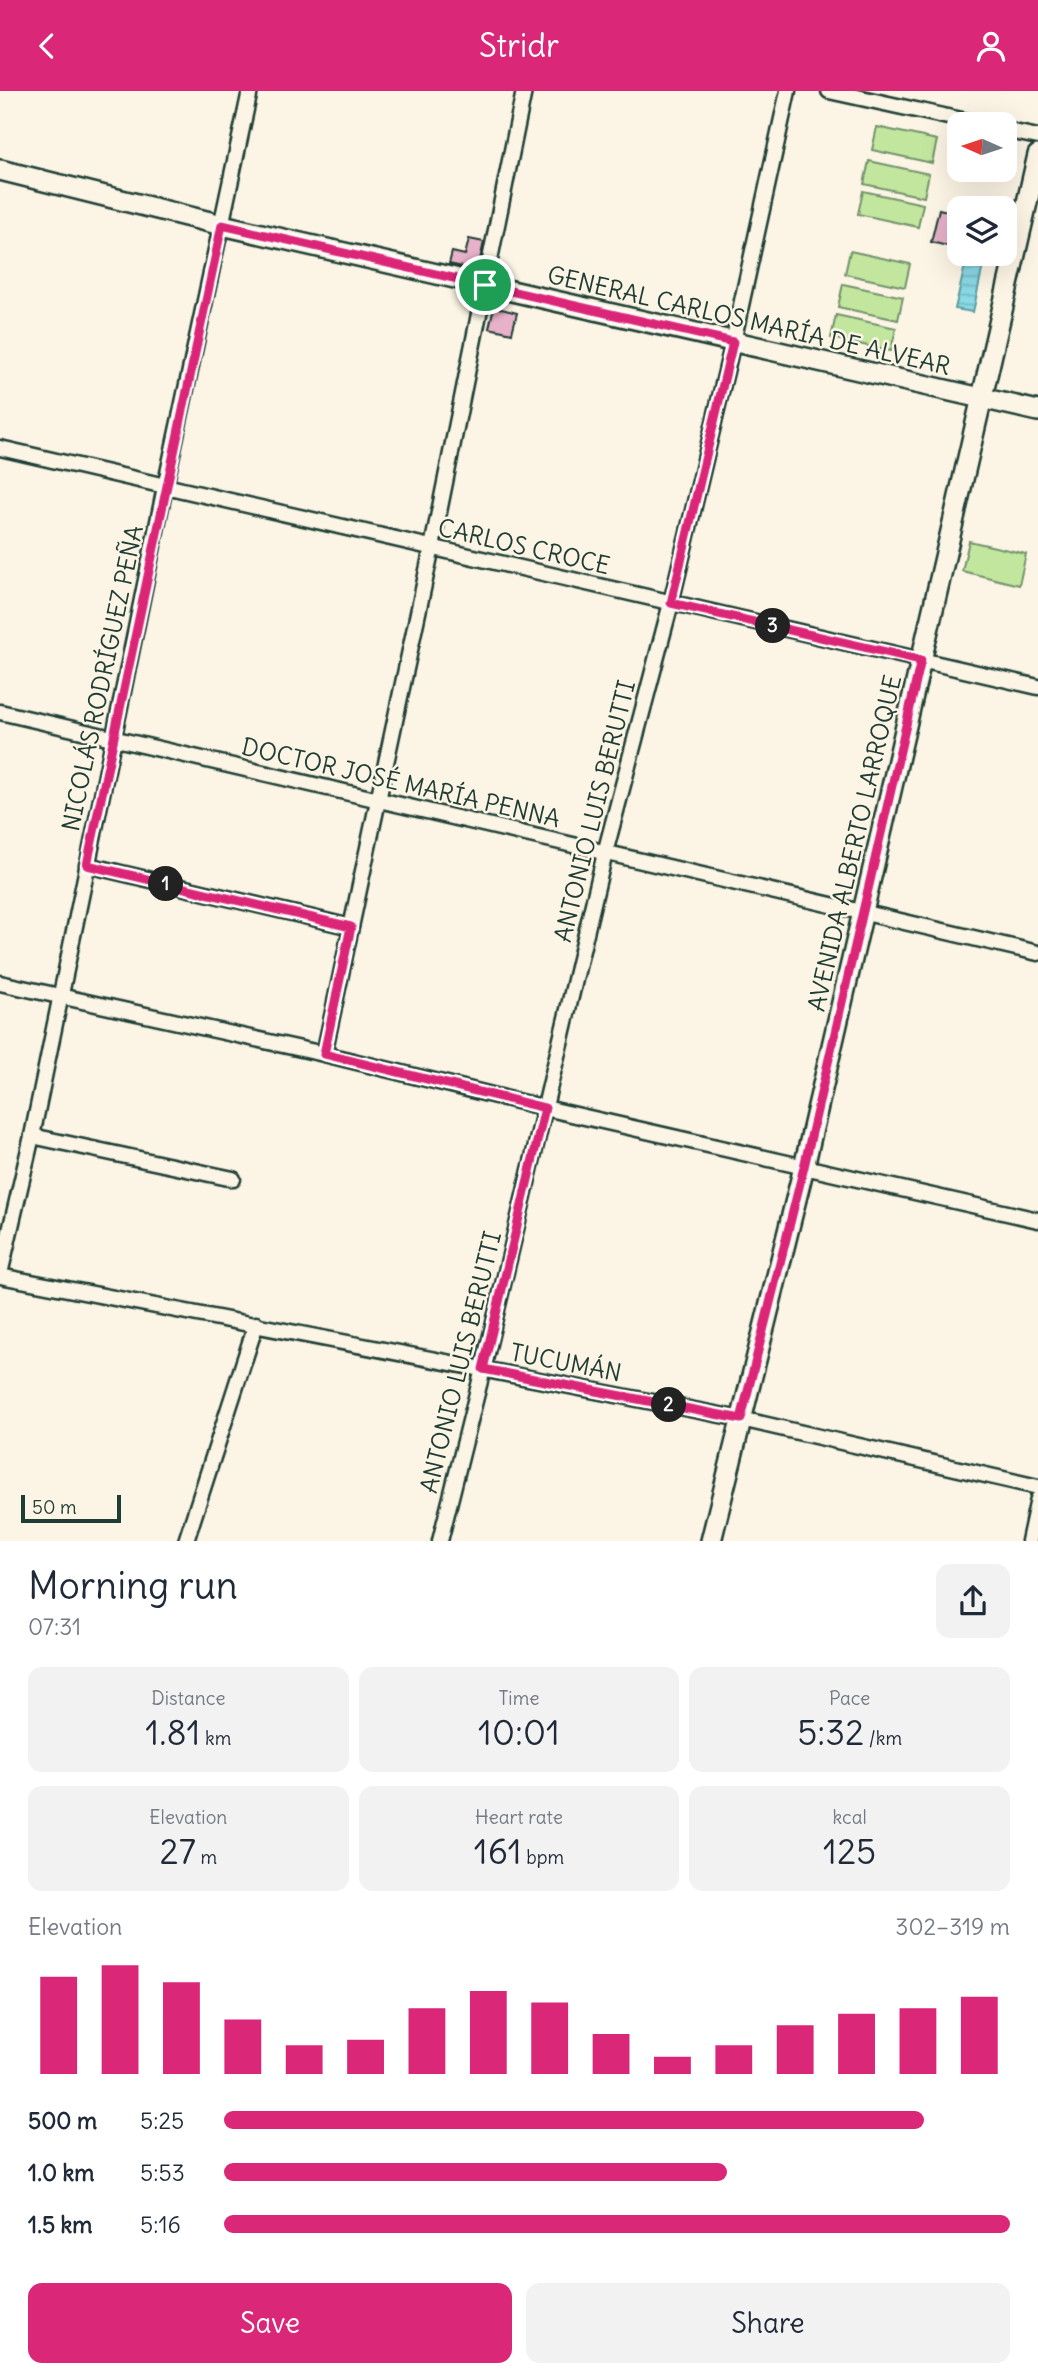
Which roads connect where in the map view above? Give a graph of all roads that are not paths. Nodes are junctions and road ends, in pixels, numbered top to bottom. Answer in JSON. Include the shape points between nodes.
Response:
{"nodes":[{"id":1,"x":250,"y":91,"type":"edge"},
{"id":2,"x":524,"y":91,"type":"edge"},
{"id":3,"x":788,"y":91,"type":"edge"},
{"id":4,"x":829,"y":91,"type":"edge"},
{"id":5,"x":947,"y":117,"type":"edge"},
{"id":6,"x":1017,"y":133,"type":"edge"},
{"id":7,"x":1038,"y":137,"type":"edge"},
{"id":8,"x":1038,"y":155,"type":"edge"},
{"id":9,"x":0,"y":170,"type":"edge"},
{"id":10,"x":222,"y":225,"type":"junction"},
{"id":11,"x":485,"y":285,"type":"junction"},
{"id":12,"x":733,"y":342,"type":"junction"},
{"id":13,"x":982,"y":398,"type":"junction"},
{"id":14,"x":1038,"y":411,"type":"edge"},
{"id":15,"x":0,"y":448,"type":"edge"},
{"id":16,"x":165,"y":487,"type":"junction"},
{"id":17,"x":432,"y":547,"type":"junction"},
{"id":18,"x":671,"y":603,"type":"junction"},
{"id":19,"x":921,"y":660,"type":"junction"},
{"id":20,"x":1038,"y":687,"type":"edge"},
{"id":21,"x":0,"y":712,"type":"edge"},
{"id":22,"x":115,"y":739,"type":"junction"},
{"id":23,"x":378,"y":799,"type":"junction"},
{"id":24,"x":605,"y":853,"type":"junction"},
{"id":25,"x":87,"y":865,"type":"junction"},
{"id":26,"x":863,"y":914,"type":"junction"},
{"id":27,"x":351,"y":927,"type":"junction"},
{"id":28,"x":1038,"y":953,"type":"edge"},
{"id":29,"x":0,"y":983,"type":"edge"},
{"id":30,"x":60,"y":996,"type":"junction"},
{"id":31,"x":324,"y":1054,"type":"junction"},
{"id":32,"x":545,"y":1108,"type":"junction"},
{"id":33,"x":32,"y":1136,"type":"junction"},
{"id":34,"x":804,"y":1167,"type":"junction"},
{"id":35,"x":233,"y":1179,"type":"dead end"},
{"id":36,"x":1038,"y":1220,"type":"edge"},
{"id":37,"x":0,"y":1275,"type":"edge"},
{"id":38,"x":256,"y":1324,"type":"junction"},
{"id":39,"x":483,"y":1369,"type":"junction"},
{"id":40,"x":741,"y":1419,"type":"junction"},
{"id":41,"x":1038,"y":1487,"type":"edge"},
{"id":42,"x":1038,"y":1499,"type":"edge"},
{"id":43,"x":186,"y":1541,"type":"edge"},
{"id":44,"x":440,"y":1541,"type":"edge"},
{"id":45,"x":711,"y":1541,"type":"edge"},
{"id":46,"x":1029,"y":1541,"type":"edge"}],
"edges":[{"from":1,"to":10,"type":"street","name":"NICOLÁS RODRÍGUEZ PEÑA"},
{"from":2,"to":11,"type":"street"},
{"from":3,"to":12,"type":"street","name":"ANTONIO LUIS BERUTTI"},
{"from":4,"to":5,"type":"street"},
{"from":6,"to":7,"type":"street"},
{"from":8,"to":13,"type":"main road","name":"AVENIDA ALBERTO LARROQUE"},
{"from":9,"to":10,"type":"main road","name":"GENERAL CARLOS MARÍA DE ALVEAR"},
{"from":10,"to":11,"type":"main road","name":"GENERAL CARLOS MARÍA DE ALVEAR"},
{"from":10,"to":16,"type":"street","name":"NICOLÁS RODRÍGUEZ PEÑA"},
{"from":11,"to":12,"type":"main road","name":"GENERAL CARLOS MARÍA DE ALVEAR"},
{"from":11,"to":17,"type":"street"},
{"from":12,"to":13,"type":"main road","name":"GENERAL CARLOS MARÍA DE ALVEAR"},
{"from":12,"to":18,"type":"street","name":"ANTONIO LUIS BERUTTI"},
{"from":13,"to":14,"type":"main road","name":"GENERAL CARLOS MARÍA DE ALVEAR"},
{"from":13,"to":19,"type":"main road","name":"AVENIDA ALBERTO LARROQUE"},
{"from":15,"to":16,"type":"street","name":"CARLOS CROCE"},
{"from":16,"to":17,"type":"street","name":"CARLOS CROCE"},
{"from":16,"to":22,"type":"street","name":"NICOLÁS RODRÍGUEZ PEÑA"},
{"from":17,"to":18,"type":"street","name":"CARLOS CROCE"},
{"from":17,"to":23,"type":"street"},
{"from":18,"to":19,"type":"street","name":"CARLOS CROCE"},
{"from":18,"to":24,"type":"street","name":"ANTONIO LUIS BERUTTI"},
{"from":19,"to":20,"type":"street","name":"CARLOS CROCE"},
{"from":19,"to":26,"type":"main road","name":"AVENIDA ALBERTO LARROQUE"},
{"from":21,"to":22,"type":"street","name":"DOCTOR JOSÉ MARÍA PENNA"},
{"from":22,"to":23,"type":"street","name":"DOCTOR JOSÉ MARÍA PENNA"},
{"from":22,"to":25,"type":"street","name":"NICOLÁS RODRÍGUEZ PEÑA"},
{"from":23,"to":24,"type":"street","name":"DOCTOR JOSÉ MARÍA PENNA"},
{"from":23,"to":27,"type":"street"},
{"from":24,"to":26,"type":"street","name":"DOCTOR JOSÉ MARÍA PENNA"},
{"from":24,"to":32,"type":"street","name":"ANTONIO LUIS BERUTTI"},
{"from":25,"to":27,"type":"street"},
{"from":25,"to":30,"type":"street","name":"NICOLÁS RODRÍGUEZ PEÑA"},
{"from":26,"to":28,"type":"street","name":"DOCTOR JOSÉ MARÍA PENNA"},
{"from":26,"to":34,"type":"main road","name":"AVENIDA ALBERTO LARROQUE"},
{"from":27,"to":31,"type":"street"},
{"from":29,"to":30,"type":"street"},
{"from":30,"to":31,"type":"street"},
{"from":30,"to":33,"type":"street","name":"NICOLÁS RODRÍGUEZ PEÑA"},
{"from":31,"to":32,"type":"street"},
{"from":32,"to":34,"type":"street"},
{"from":32,"to":39,"type":"street","name":"ANTONIO LUIS BERUTTI"},
{"from":33,"to":35,"type":"street"},
{"from":33,"to":37,"type":"street","name":"NICOLÁS RODRÍGUEZ PEÑA"},
{"from":34,"to":36,"type":"street"},
{"from":34,"to":40,"type":"main road","name":"AVENIDA ALBERTO LARROQUE"},
{"from":37,"to":38,"type":"street","name":"TUCUMÁN"},
{"from":38,"to":39,"type":"street","name":"TUCUMÁN"},
{"from":38,"to":43,"type":"street"},
{"from":39,"to":40,"type":"street","name":"TUCUMÁN"},
{"from":39,"to":44,"type":"street","name":"ANTONIO LUIS BERUTTI"},
{"from":40,"to":41,"type":"street","name":"TUCUMÁN"},
{"from":40,"to":45,"type":"main road","name":"AVENIDA ALBERTO LARROQUE"},
{"from":42,"to":46,"type":"street"}]}
